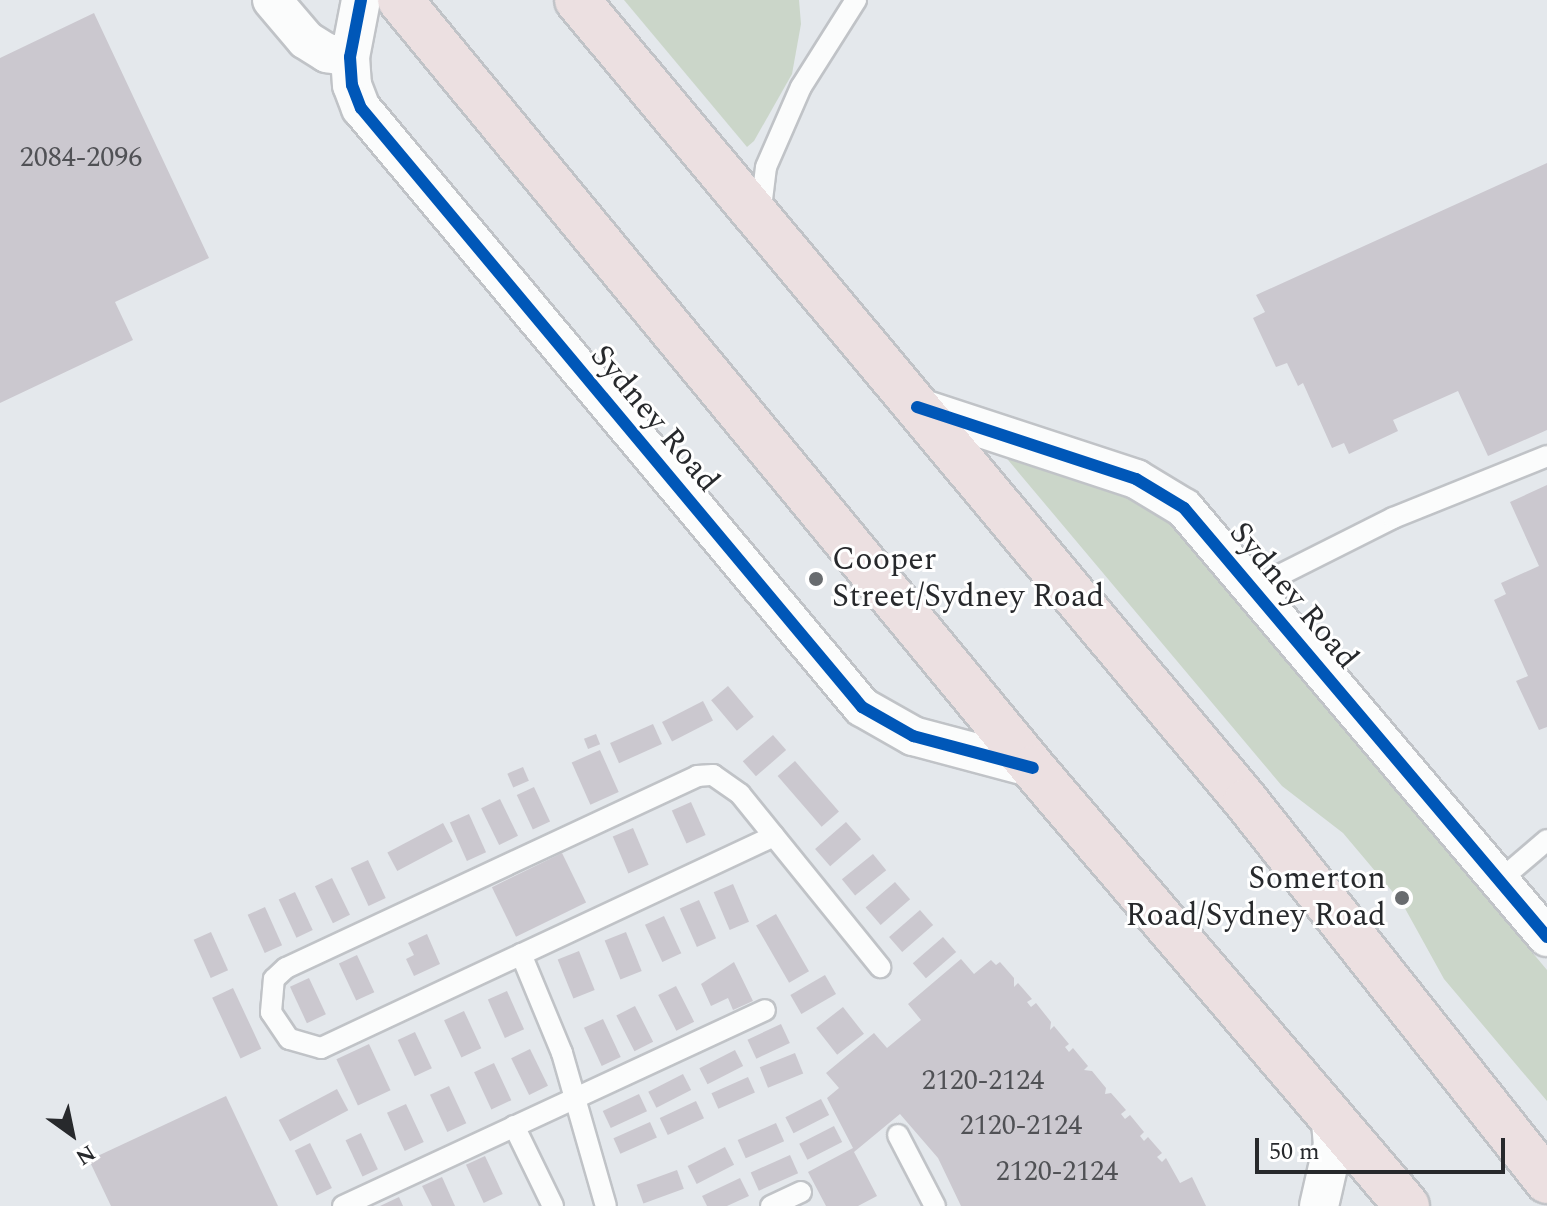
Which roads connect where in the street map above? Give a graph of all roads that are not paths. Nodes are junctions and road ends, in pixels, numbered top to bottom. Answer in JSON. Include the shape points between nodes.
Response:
{"nodes":[{"id":1,"x":272,"y":0,"type":"edge"},
{"id":2,"x":361,"y":0,"type":"edge"},
{"id":3,"x":400,"y":0,"type":"edge"},
{"id":4,"x":577,"y":0,"type":"edge"},
{"id":5,"x":856,"y":0,"type":"edge"},
{"id":6,"x":838,"y":10,"type":"edge"},
{"id":7,"x":350,"y":57,"type":"junction"},
{"id":8,"x":759,"y":219,"type":"junction"},
{"id":9,"x":917,"y":407,"type":"junction"},
{"id":10,"x":1547,"y":456,"type":"edge"},
{"id":11,"x":1252,"y":589,"type":"junction"},
{"id":12,"x":1033,"y":768,"type":"junction"},
{"id":13,"x":774,"y":836,"type":"junction"},
{"id":14,"x":1547,"y":840,"type":"edge"},
{"id":15,"x":1499,"y":881,"type":"junction"},
{"id":16,"x":1547,"y":937,"type":"edge"},
{"id":17,"x":521,"y":954,"type":"junction"},
{"id":18,"x":880,"y":967,"type":"dead end"},
{"id":19,"x":765,"y":1010,"type":"dead end"},
{"id":20,"x":575,"y":1098,"type":"junction"},
{"id":21,"x":1331,"y":1121,"type":"junction"},
{"id":22,"x":514,"y":1126,"type":"junction"},
{"id":23,"x":898,"y":1135,"type":"dead end"},
{"id":24,"x":1547,"y":1181,"type":"edge"},
{"id":25,"x":801,"y":1192,"type":"dead end"},
{"id":26,"x":343,"y":1206,"type":"edge"},
{"id":27,"x":553,"y":1206,"type":"edge"},
{"id":28,"x":606,"y":1206,"type":"edge"},
{"id":29,"x":771,"y":1206,"type":"edge"},
{"id":30,"x":935,"y":1206,"type":"edge"},
{"id":31,"x":1319,"y":1206,"type":"edge"},
{"id":32,"x":1407,"y":1206,"type":"edge"}],
"edges":[{"from":1,"to":7,"type":"street","via":[[306,40],[327,53]]},
{"from":2,"to":7,"type":"street","name":"Sydney Road"},
{"from":3,"to":12,"type":"highway"},
{"from":4,"to":8,"type":"highway"},
{"from":5,"to":6,"type":"lane"},
{"from":6,"to":8,"type":"lane","via":[[766,167]]},
{"from":7,"to":12,"type":"street","name":"Sydney Road","via":[[361,108],[862,707],[913,736]]},
{"from":8,"to":9,"type":"highway"},
{"from":9,"to":11,"type":"street","name":"Sydney Road","via":[[1136,479],[1184,508]]},
{"from":9,"to":24,"type":"highway","via":[[1246,801]]},
{"from":10,"to":11,"type":"lane","via":[[1393,518]]},
{"from":11,"to":15,"type":"street","name":"Sydney Road"},
{"from":12,"to":21,"type":"highway"},
{"from":13,"to":17,"type":"lane"},
{"from":13,"to":17,"type":"lane","via":[[729,783],[697,776],[286,968],[274,979],[271,1012],[289,1039],[321,1048]]},
{"from":13,"to":18,"type":"lane"},
{"from":14,"to":15,"type":"lane"},
{"from":15,"to":16,"type":"street","name":"Sydney Road"},
{"from":17,"to":20,"type":"lane"},
{"from":19,"to":20,"type":"lane"},
{"from":20,"to":22,"type":"lane"},
{"from":20,"to":28,"type":"lane"},
{"from":21,"to":31,"type":"street","via":[[1333,1145]]},
{"from":21,"to":32,"type":"highway"},
{"from":22,"to":26,"type":"lane"},
{"from":22,"to":27,"type":"lane"},
{"from":23,"to":30,"type":"lane"},
{"from":25,"to":29,"type":"lane"}]}
